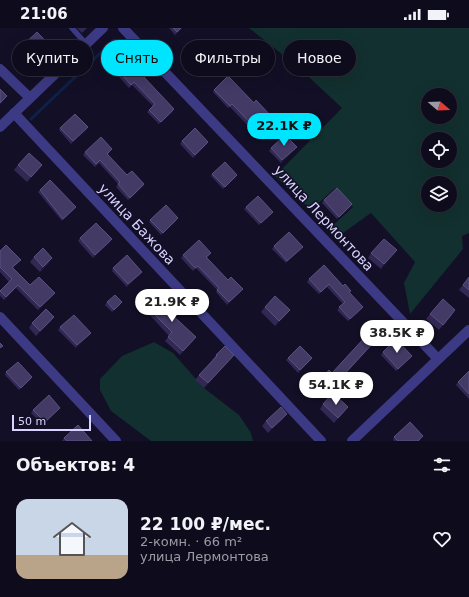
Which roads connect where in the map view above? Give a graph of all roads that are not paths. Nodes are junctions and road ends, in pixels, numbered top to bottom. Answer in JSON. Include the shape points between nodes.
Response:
{"nodes":[{"id":1,"x":72,"y":28,"type":"edge"},
{"id":2,"x":103,"y":28,"type":"edge"},
{"id":3,"x":123,"y":28,"type":"edge"},
{"id":4,"x":82,"y":40,"type":"edge"},
{"id":5,"x":90,"y":40,"type":"edge"},
{"id":6,"x":0,"y":69,"type":"edge"},
{"id":7,"x":53,"y":76,"type":"edge"},
{"id":8,"x":30,"y":98,"type":"junction"},
{"id":9,"x":14,"y":113,"type":"junction"},
{"id":10,"x":0,"y":127,"type":"edge"},
{"id":11,"x":0,"y":317,"type":"edge"},
{"id":12,"x":469,"y":330,"type":"edge"},
{"id":13,"x":438,"y":359,"type":"junction"},
{"id":14,"x":116,"y":441,"type":"edge"},
{"id":15,"x":321,"y":441,"type":"edge"},
{"id":16,"x":352,"y":441,"type":"edge"}],
"edges":[{"from":1,"to":4,"type":"lane"},
{"from":2,"to":5,"type":"street"},
{"from":3,"to":13,"type":"street","name":"улица Лермонтова"},
{"from":6,"to":8,"type":"street"},
{"from":7,"to":8,"type":"street"},
{"from":8,"to":9,"type":"street"},
{"from":9,"to":10,"type":"street"},
{"from":9,"to":15,"type":"street","name":"улица Бажова"},
{"from":11,"to":14,"type":"street"},
{"from":12,"to":13,"type":"street"},
{"from":13,"to":16,"type":"street"}]}
